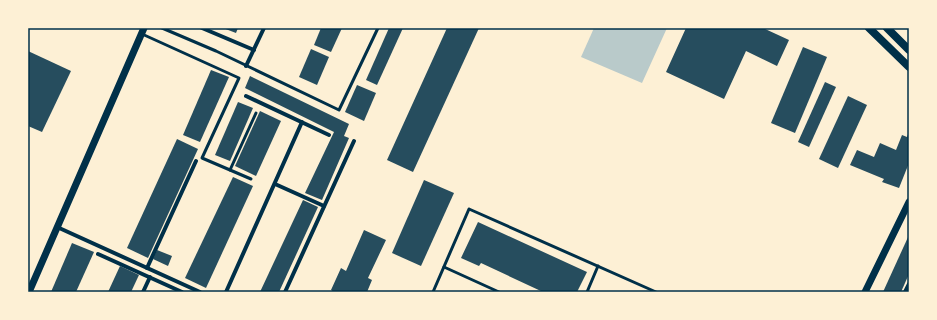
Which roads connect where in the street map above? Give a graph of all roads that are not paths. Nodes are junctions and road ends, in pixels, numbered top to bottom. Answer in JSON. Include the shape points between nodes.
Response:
{"nodes":[{"id":1,"x":162,"y":28,"type":"edge"},
{"id":2,"x":202,"y":28,"type":"edge"},
{"id":3,"x":264,"y":28,"type":"edge"},
{"id":4,"x":378,"y":28,"type":"edge"},
{"id":5,"x":869,"y":28,"type":"edge"},
{"id":6,"x":887,"y":28,"type":"edge"},
{"id":7,"x":143,"y":31,"type":"edge"},
{"id":8,"x":254,"y":50,"type":"junction"},
{"id":9,"x":909,"y":50,"type":"edge"},
{"id":10,"x":246,"y":66,"type":"junction"},
{"id":11,"x":909,"y":67,"type":"edge"},
{"id":12,"x":246,"y":96,"type":"dead end"},
{"id":13,"x":256,"y":113,"type":"dead end"},
{"id":14,"x":302,"y":122,"type":"junction"},
{"id":15,"x":329,"y":135,"type":"dead end"},
{"id":16,"x":354,"y":141,"type":"dead end"},
{"id":17,"x":196,"y":161,"type":"dead end"},
{"id":18,"x":230,"y":170,"type":"junction"},
{"id":19,"x":251,"y":179,"type":"dead end"},
{"id":20,"x":275,"y":184,"type":"junction"},
{"id":21,"x":909,"y":202,"type":"edge"},
{"id":22,"x":324,"y":206,"type":"junction"},
{"id":23,"x":57,"y":227,"type":"junction"},
{"id":24,"x":98,"y":254,"type":"dead end"},
{"id":25,"x":598,"y":266,"type":"junction"},
{"id":26,"x":444,"y":267,"type":"junction"},
{"id":27,"x":146,"y":268,"type":"junction"},
{"id":28,"x":150,"y":277,"type":"junction"},
{"id":29,"x":909,"y":284,"type":"edge"},
{"id":30,"x":29,"y":292,"type":"edge"},
{"id":31,"x":143,"y":292,"type":"edge"},
{"id":32,"x":182,"y":292,"type":"edge"},
{"id":33,"x":200,"y":292,"type":"edge"},
{"id":34,"x":226,"y":292,"type":"edge"},
{"id":35,"x":285,"y":292,"type":"edge"},
{"id":36,"x":433,"y":292,"type":"edge"},
{"id":37,"x":499,"y":292,"type":"edge"},
{"id":38,"x":587,"y":292,"type":"edge"},
{"id":39,"x":656,"y":292,"type":"edge"},
{"id":40,"x":865,"y":292,"type":"edge"},
{"id":41,"x":905,"y":292,"type":"edge"}],
"edges":[{"from":1,"to":10,"type":"lane"},
{"from":2,"to":8,"type":"street"},
{"from":3,"to":8,"type":"street"},
{"from":4,"to":10,"type":"lane","via":[[340,110]]},
{"from":5,"to":11,"type":"main road"},
{"from":6,"to":9,"type":"main road"},
{"from":7,"to":18,"type":"lane","via":[[239,78],[202,158]]},
{"from":7,"to":23,"type":"street"},
{"from":8,"to":10,"type":"street"},
{"from":12,"to":14,"type":"street"},
{"from":13,"to":18,"type":"lane"},
{"from":14,"to":15,"type":"street"},
{"from":14,"to":20,"type":"street"},
{"from":16,"to":22,"type":"street"},
{"from":17,"to":27,"type":"street"},
{"from":18,"to":19,"type":"lane"},
{"from":20,"to":22,"type":"street"},
{"from":20,"to":34,"type":"street"},
{"from":21,"to":40,"type":"street"},
{"from":22,"to":35,"type":"street"},
{"from":23,"to":27,"type":"street"},
{"from":23,"to":30,"type":"street"},
{"from":24,"to":28,"type":"street"},
{"from":25,"to":26,"type":"lane","via":[[469,209]]},
{"from":25,"to":38,"type":"lane"},
{"from":25,"to":39,"type":"lane"},
{"from":26,"to":36,"type":"lane"},
{"from":26,"to":37,"type":"lane"},
{"from":27,"to":33,"type":"street"},
{"from":28,"to":31,"type":"street"},
{"from":28,"to":32,"type":"street"},
{"from":29,"to":41,"type":"street"}]}
